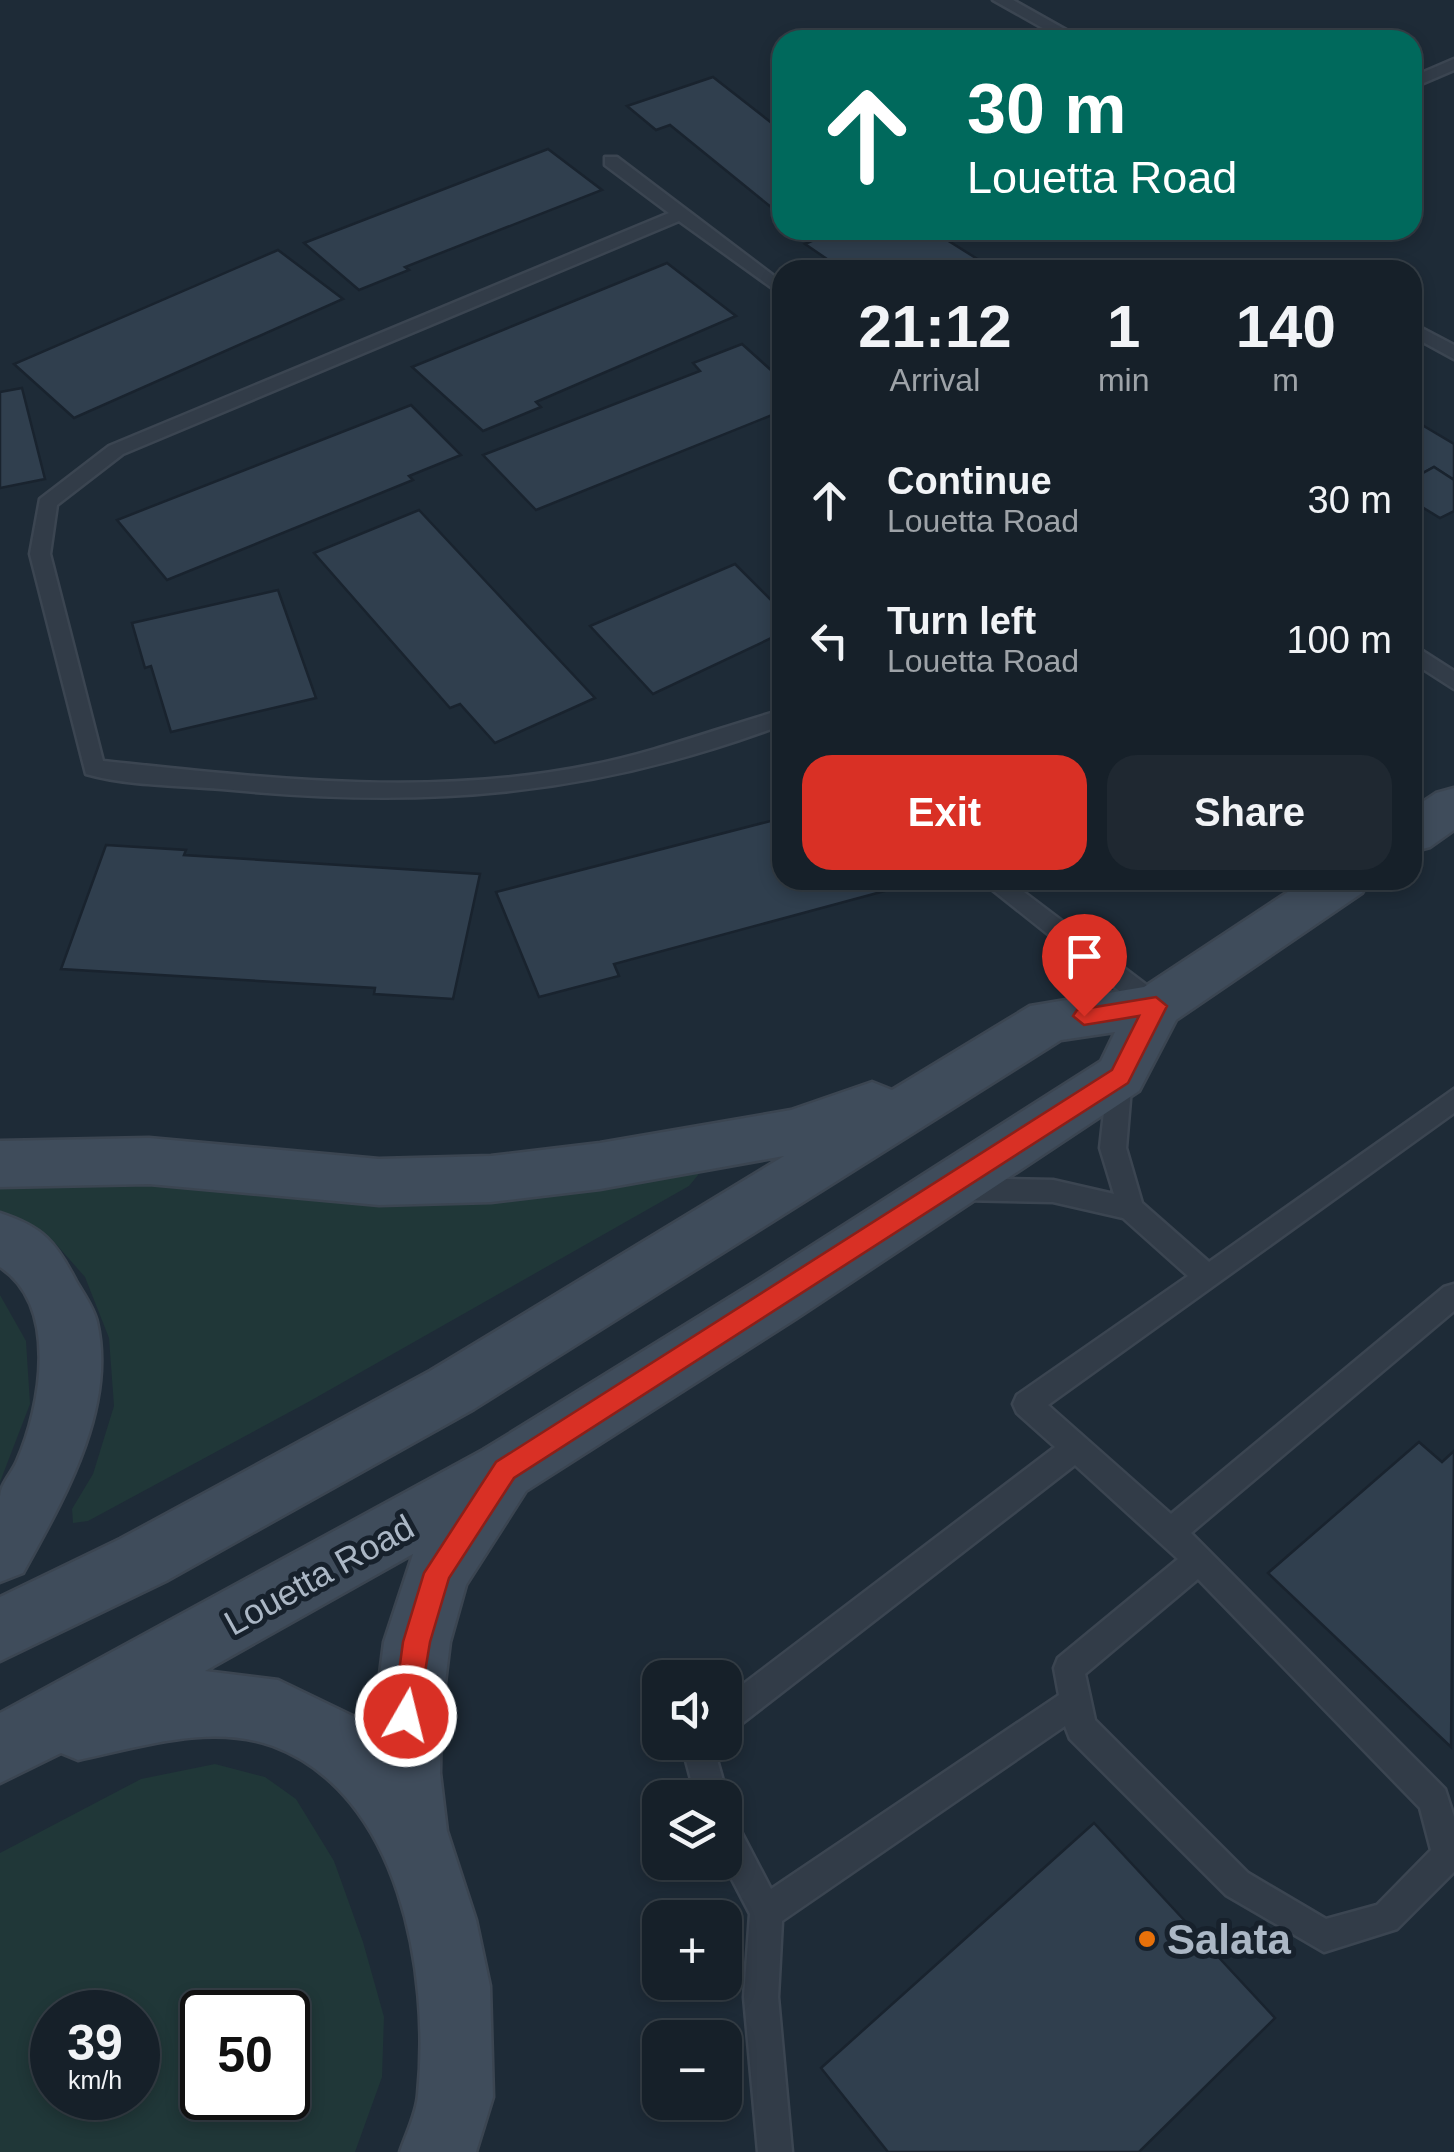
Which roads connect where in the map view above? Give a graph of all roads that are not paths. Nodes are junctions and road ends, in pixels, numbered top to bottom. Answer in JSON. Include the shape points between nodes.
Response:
{"nodes":[{"id":1,"x":1002,"y":0,"type":"edge"},
{"id":2,"x":1058,"y":30,"type":"edge"},
{"id":3,"x":1454,"y":64,"type":"edge"},
{"id":4,"x":1422,"y":78,"type":"edge"},
{"id":5,"x":612,"y":161,"type":"dead end"},
{"id":6,"x":681,"y":214,"type":"junction"},
{"id":7,"x":772,"y":282,"type":"edge"},
{"id":8,"x":1422,"y":334,"type":"edge"},
{"id":9,"x":1454,"y":353,"type":"edge"},
{"id":10,"x":1422,"y":658,"type":"edge"},
{"id":11,"x":1454,"y":682,"type":"edge"},
{"id":12,"x":772,"y":721,"type":"edge"},
{"id":13,"x":1454,"y":806,"type":"edge"},
{"id":14,"x":1422,"y":827,"type":"edge"},
{"id":15,"x":1005,"y":890,"type":"edge"},
{"id":16,"x":1329,"y":890,"type":"edge"},
{"id":17,"x":1156,"y":1006,"type":"junction"},
{"id":18,"x":965,"y":1072,"type":"junction"},
{"id":19,"x":1120,"y":1076,"type":"junction"},
{"id":20,"x":1454,"y":1099,"type":"edge"},
{"id":21,"x":0,"y":1164,"type":"edge"},
{"id":22,"x":948,"y":1188,"type":"junction"},
{"id":23,"x":1131,"y":1209,"type":"junction"},
{"id":24,"x":0,"y":1238,"type":"edge"},
{"id":25,"x":1208,"y":1277,"type":"junction"},
{"id":26,"x":1454,"y":1295,"type":"edge"},
{"id":27,"x":1076,"y":1448,"type":"junction"},
{"id":28,"x":505,"y":1470,"type":"junction"},
{"id":29,"x":1171,"y":1532,"type":"junction"},
{"id":30,"x":0,"y":1552,"type":"edge"},
{"id":31,"x":1198,"y":1561,"type":"junction"},
{"id":32,"x":0,"y":1630,"type":"edge"},
{"id":33,"x":1076,"y":1701,"type":"junction"},
{"id":34,"x":742,"y":1704,"type":"edge"},
{"id":35,"x":10,"y":1745,"type":"edge"},
{"id":36,"x":412,"y":1831,"type":"junction"},
{"id":37,"x":742,"y":1866,"type":"edge"},
{"id":38,"x":766,"y":1912,"type":"junction"},
{"id":39,"x":438,"y":2152,"type":"edge"},
{"id":40,"x":774,"y":2152,"type":"edge"}],
"edges":[{"from":1,"to":2,"type":"lane"},
{"from":3,"to":4,"type":"lane"},
{"from":5,"to":6,"type":"lane"},
{"from":6,"to":7,"type":"lane"},
{"from":6,"to":12,"type":"lane","via":[[116,450],[47,502],[40,554],[94,768],[391,792],[521,785],[670,754]]},
{"from":8,"to":9,"type":"lane"},
{"from":10,"to":11,"type":"lane"},
{"from":13,"to":14,"type":"main road"},
{"from":15,"to":17,"type":"lane"},
{"from":16,"to":17,"type":"main road","name":"Louetta Road"},
{"from":17,"to":18,"type":"main road","name":"Louetta Road","via":[[1049,1021]]},
{"from":17,"to":19,"type":"main road","name":"Louetta Road"},
{"from":18,"to":21,"type":"main road","via":[[792,1132],[491,1179],[379,1182],[149,1161]]},
{"from":18,"to":32,"type":"main road","name":"Louetta Road","via":[[452,1390],[143,1560]]},
{"from":19,"to":22,"type":"main road","name":"Louetta Road"},
{"from":19,"to":23,"type":"lane","via":[[1112,1148]]},
{"from":20,"to":25,"type":"lane"},
{"from":22,"to":23,"type":"lane","via":[[1053,1191]]},
{"from":22,"to":28,"type":"main road","name":"Louetta Road"},
{"from":23,"to":25,"type":"lane"},
{"from":24,"to":30,"type":"main road","via":[[36,1260],[67,1321],[69,1392],[46,1470]]},
{"from":25,"to":27,"type":"lane","via":[[1026,1404]]},
{"from":26,"to":29,"type":"lane"},
{"from":27,"to":29,"type":"lane"},
{"from":27,"to":34,"type":"lane"},
{"from":28,"to":35,"type":"main road","name":"Louetta Road"},
{"from":28,"to":36,"type":"main road","via":[[437,1573],[417,1642],[406,1716]]},
{"from":29,"to":31,"type":"lane"},
{"from":31,"to":33,"type":"lane","via":[[1068,1668]]},
{"from":31,"to":33,"type":"lane","via":[[1434,1800],[1448,1855],[1386,1918],[1324,1936],[1237,1884],[1081,1728]]},
{"from":33,"to":38,"type":"lane"},
{"from":35,"to":36,"type":"main road","via":[[199,1703],[278,1713],[339,1744],[380,1780]]},
{"from":36,"to":39,"type":"main road","via":[[454,1986],[456,2097]]},
{"from":37,"to":38,"type":"lane"},
{"from":38,"to":40,"type":"lane","via":[[761,1997]]}]}
